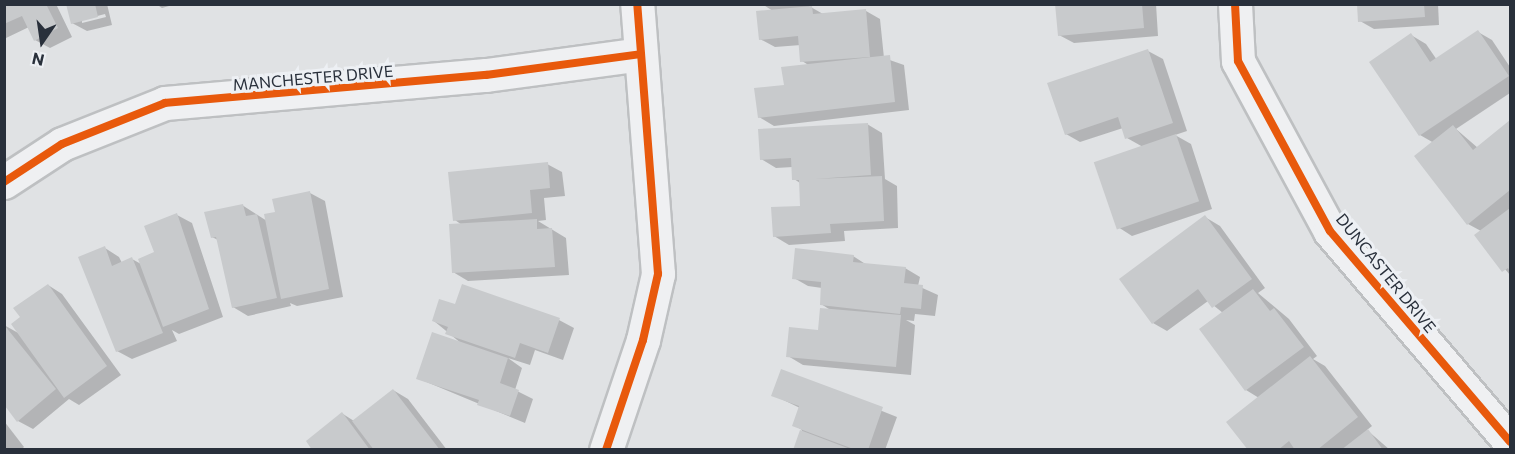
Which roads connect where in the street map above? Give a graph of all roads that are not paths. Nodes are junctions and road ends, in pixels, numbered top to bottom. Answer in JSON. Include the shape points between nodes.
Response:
{"nodes":[{"id":1,"x":637,"y":4,"type":"edge"},
{"id":2,"x":1235,"y":4,"type":"edge"},
{"id":3,"x":641,"y":54,"type":"junction"},
{"id":4,"x":4,"y":182,"type":"edge"},
{"id":5,"x":1510,"y":442,"type":"edge"},
{"id":6,"x":606,"y":450,"type":"edge"}],
"edges":[{"from":1,"to":3,"type":"street"},
{"from":2,"to":5,"type":"street","name":"DUNCASTER DRIVE","via":[[1238,61],[1330,231]]},
{"from":3,"to":4,"type":"street","name":"MANCHESTER DRIVE","via":[[486,75],[165,103],[62,144]]},
{"from":3,"to":6,"type":"street","via":[[658,274],[643,340]]}]}
